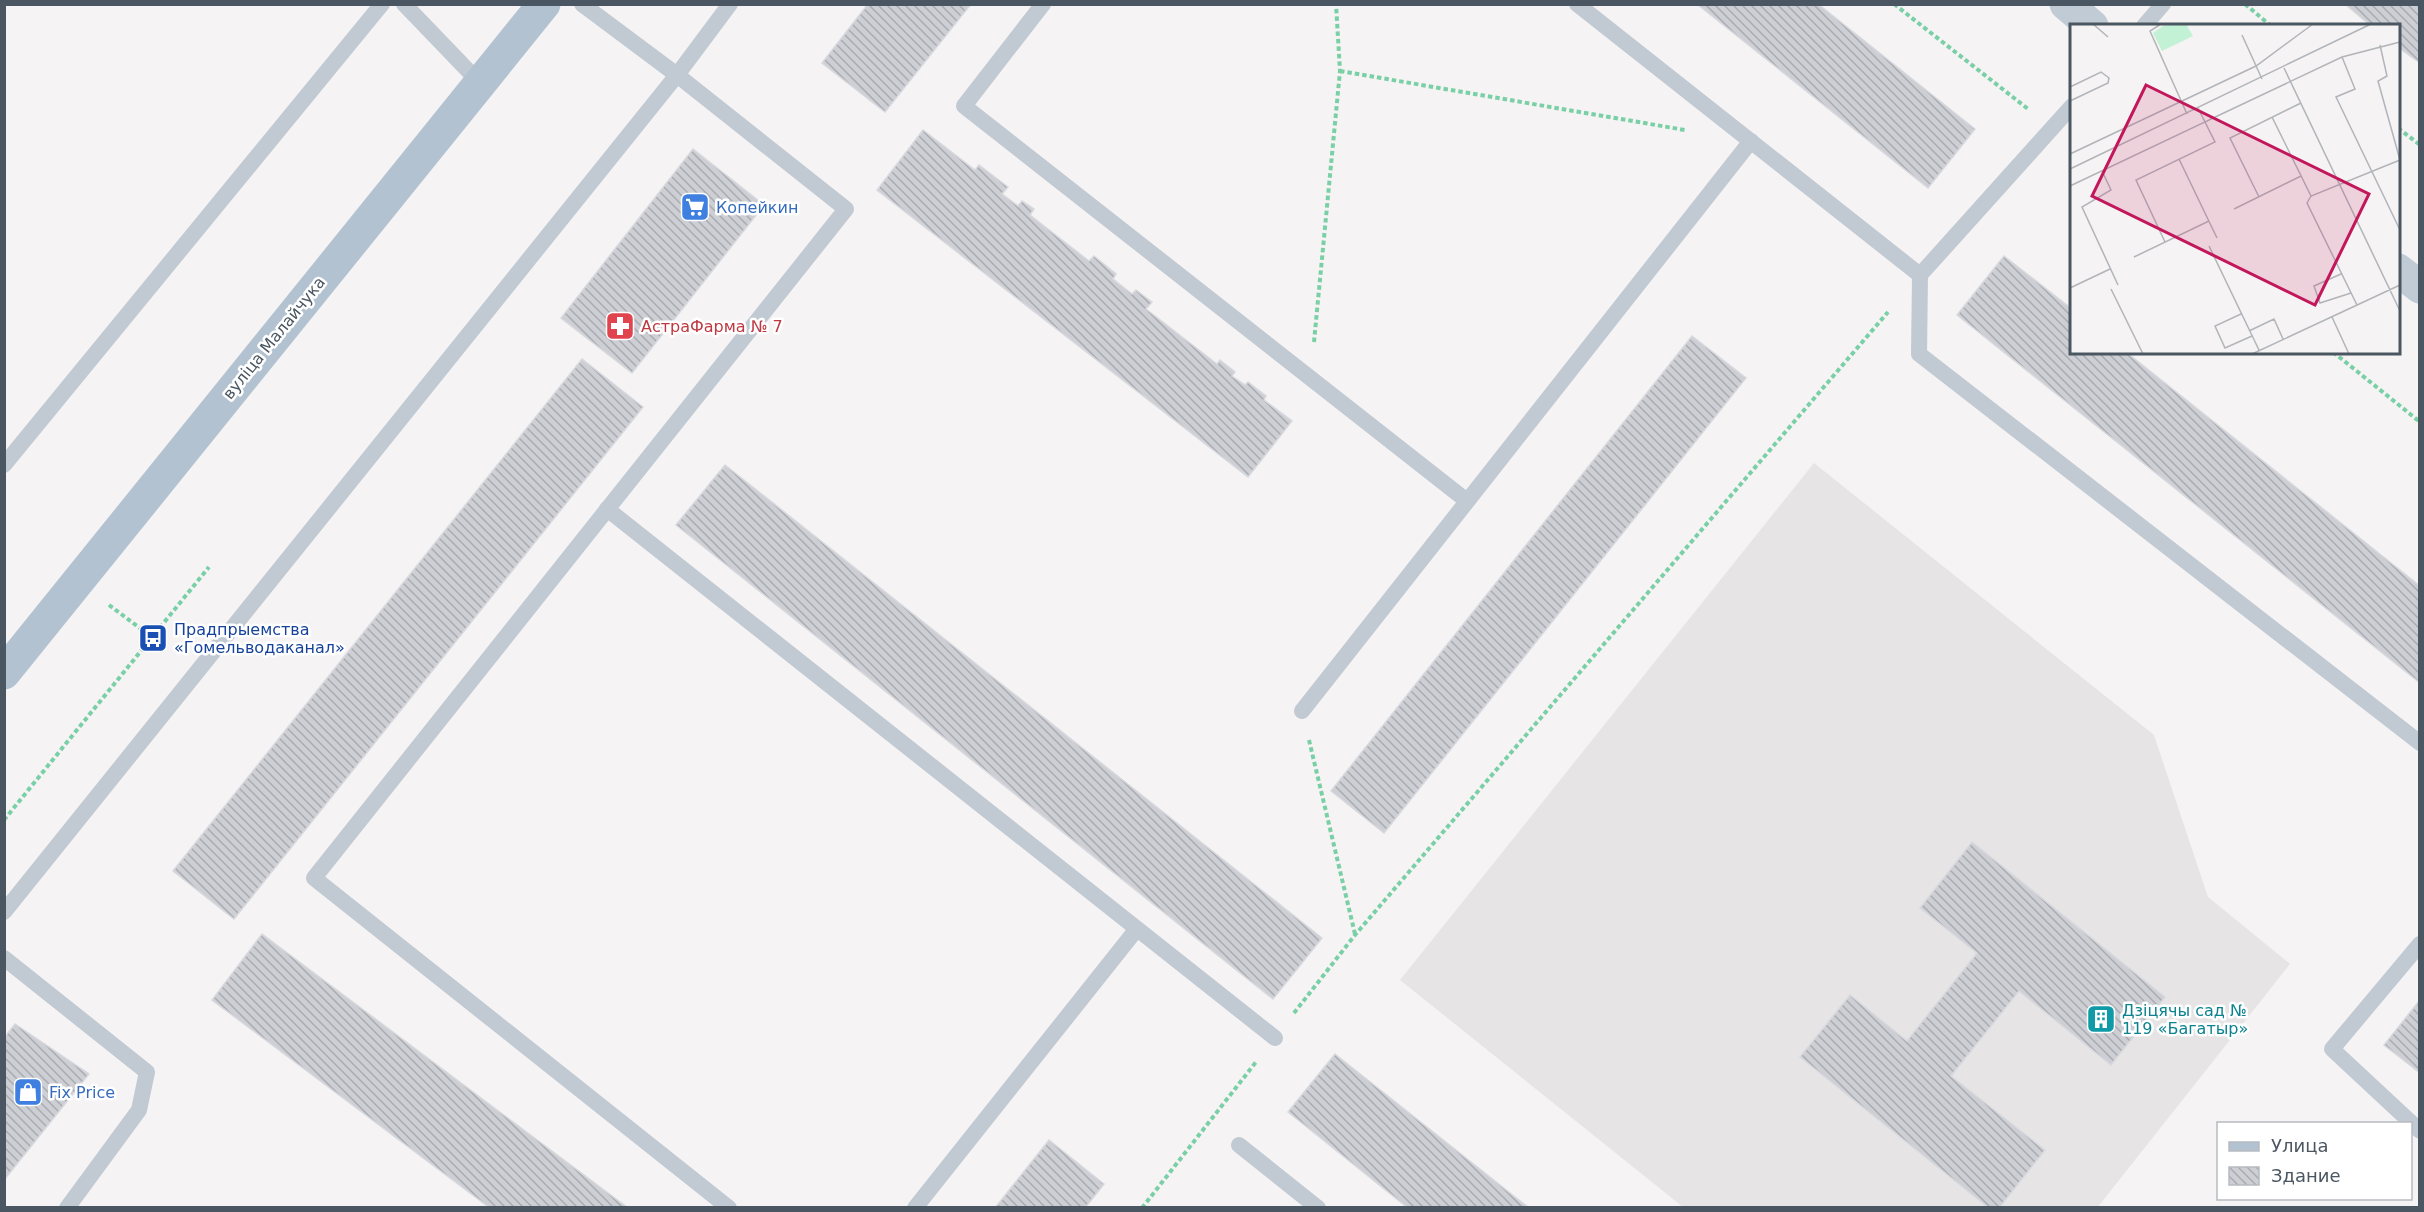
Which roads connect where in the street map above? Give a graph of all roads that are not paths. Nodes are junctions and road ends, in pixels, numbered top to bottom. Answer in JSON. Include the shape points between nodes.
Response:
{"nodes":[{"id":1,"x":382,"y":4,"type":"edge"},
{"id":2,"x":404,"y":4,"type":"edge"},
{"id":3,"x":544,"y":4,"type":"edge"},
{"id":4,"x":582,"y":4,"type":"edge"},
{"id":5,"x":730,"y":4,"type":"edge"},
{"id":6,"x":1044,"y":4,"type":"edge"},
{"id":7,"x":1577,"y":4,"type":"edge"},
{"id":8,"x":2066,"y":4,"type":"edge"},
{"id":9,"x":2163,"y":4,"type":"edge"},
{"id":10,"x":2090,"y":24,"type":"edge"},
{"id":11,"x":2146,"y":24,"type":"edge"},
{"id":12,"x":677,"y":75,"type":"junction"},
{"id":13,"x":480,"y":83,"type":"junction"},
{"id":14,"x":2070,"y":108,"type":"edge"},
{"id":15,"x":1751,"y":141,"type":"junction"},
{"id":16,"x":2400,"y":272,"type":"edge"},
{"id":17,"x":1920,"y":275,"type":"junction"},
{"id":18,"x":2420,"y":287,"type":"edge"},
{"id":19,"x":4,"y":465,"type":"edge"},
{"id":20,"x":1467,"y":501,"type":"junction"},
{"id":21,"x":607,"y":509,"type":"junction"},
{"id":22,"x":4,"y":673,"type":"edge"},
{"id":23,"x":1302,"y":711,"type":"road end"},
{"id":24,"x":2420,"y":743,"type":"edge"},
{"id":25,"x":4,"y":912,"type":"edge"},
{"id":26,"x":1136,"y":930,"type":"junction"},
{"id":27,"x":2420,"y":944,"type":"edge"},
{"id":28,"x":4,"y":958,"type":"edge"},
{"id":29,"x":1275,"y":1038,"type":"road end"},
{"id":30,"x":2410,"y":1122,"type":"edge"},
{"id":31,"x":1239,"y":1145,"type":"dead end"},
{"id":32,"x":67,"y":1208,"type":"edge"},
{"id":33,"x":729,"y":1208,"type":"edge"},
{"id":34,"x":915,"y":1208,"type":"edge"},
{"id":35,"x":1317,"y":1208,"type":"edge"}],
"edges":[{"from":1,"to":19,"type":"lane"},
{"from":2,"to":13,"type":"lane"},
{"from":3,"to":13,"type":"main road","name":"вуліца Малайчука"},
{"from":4,"to":12,"type":"lane"},
{"from":5,"to":12,"type":"lane"},
{"from":6,"to":20,"type":"lane","via":[[964,106]]},
{"from":7,"to":15,"type":"lane"},
{"from":8,"to":10,"type":"main road"},
{"from":9,"to":11,"type":"lane"},
{"from":12,"to":21,"type":"lane","via":[[846,209]]},
{"from":12,"to":25,"type":"lane"},
{"from":13,"to":22,"type":"main road","name":"вуліца Малайчука"},
{"from":14,"to":17,"type":"lane"},
{"from":15,"to":17,"type":"lane"},
{"from":15,"to":20,"type":"lane"},
{"from":16,"to":18,"type":"main road"},
{"from":17,"to":24,"type":"lane","via":[[1919,354]]},
{"from":20,"to":23,"type":"lane"},
{"from":21,"to":26,"type":"lane"},
{"from":21,"to":33,"type":"lane","via":[[314,878]]},
{"from":26,"to":29,"type":"lane"},
{"from":26,"to":34,"type":"lane"},
{"from":27,"to":30,"type":"lane","via":[[2331,1049]]},
{"from":28,"to":32,"type":"lane","via":[[147,1072],[139,1110]]},
{"from":31,"to":35,"type":"lane"}]}
